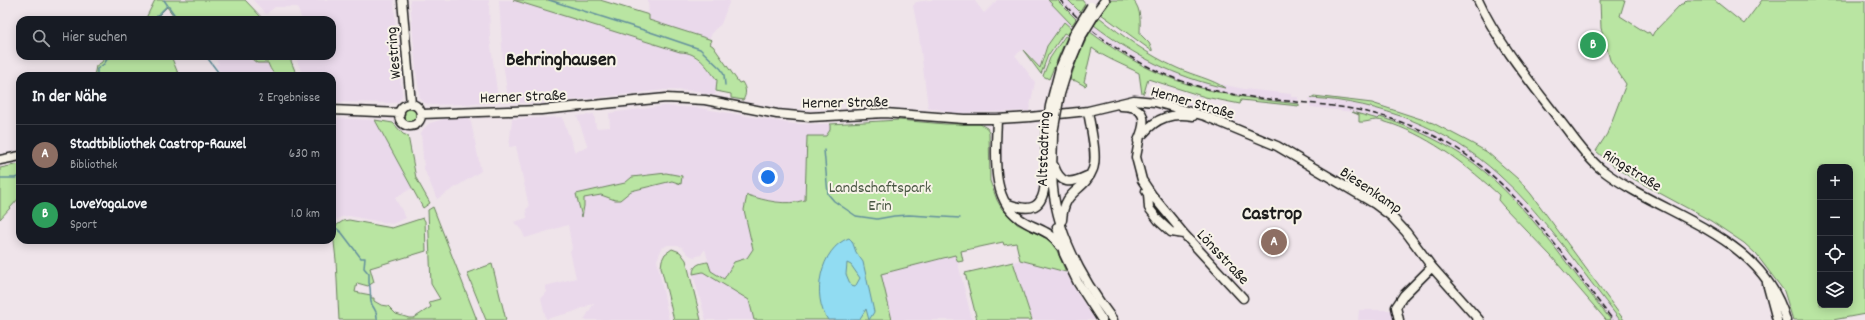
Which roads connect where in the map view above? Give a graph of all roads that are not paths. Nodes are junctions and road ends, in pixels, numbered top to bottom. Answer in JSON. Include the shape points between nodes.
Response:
{"nodes":[{"id":1,"x":402,"y":0,"type":"edge"},
{"id":2,"x":1105,"y":0,"type":"edge"},
{"id":3,"x":1472,"y":0,"type":"edge"},
{"id":4,"x":1478,"y":0,"type":"edge"},
{"id":5,"x":1094,"y":6,"type":"edge"},
{"id":6,"x":1484,"y":13,"type":"junction"},
{"id":7,"x":411,"y":104,"type":"junction"},
{"id":8,"x":1108,"y":106,"type":"junction"},
{"id":9,"x":336,"y":110,"type":"edge"},
{"id":10,"x":1088,"y":111,"type":"junction"},
{"id":11,"x":400,"y":113,"type":"junction"},
{"id":12,"x":421,"y":114,"type":"junction"},
{"id":13,"x":997,"y":119,"type":"junction"},
{"id":14,"x":1215,"y":121,"type":"junction"},
{"id":15,"x":1049,"y":133,"type":"junction"},
{"id":16,"x":1136,"y":149,"type":"junction"},
{"id":17,"x":16,"y":157,"type":"edge"},
{"id":18,"x":0,"y":160,"type":"edge"},
{"id":19,"x":1304,"y":161,"type":"joint"},
{"id":20,"x":1053,"y":163,"type":"junction"},
{"id":21,"x":1046,"y":171,"type":"junction"},
{"id":22,"x":1089,"y":175,"type":"junction"},
{"id":23,"x":1006,"y":203,"type":"junction"},
{"id":24,"x":1062,"y":224,"type":"junction"},
{"id":25,"x":1064,"y":254,"type":"junction"},
{"id":26,"x":1432,"y":267,"type":"junction"},
{"id":27,"x":1767,"y":281,"type":"junction"},
{"id":28,"x":1243,"y":298,"type":"dead end"},
{"id":29,"x":1102,"y":320,"type":"edge"},
{"id":30,"x":1113,"y":320,"type":"edge"},
{"id":31,"x":1399,"y":320,"type":"edge"},
{"id":32,"x":1479,"y":320,"type":"edge"},
{"id":33,"x":1777,"y":320,"type":"edge"},
{"id":34,"x":1786,"y":320,"type":"edge"}],
"edges":[{"from":1,"to":7,"type":"main road","name":"Westring"},
{"from":2,"to":5,"type":"main road","name":"Altstadtring"},
{"from":3,"to":6,"type":"main road","name":"Ringstraße"},
{"from":4,"to":6,"type":"main road","name":"Ringstraße"},
{"from":5,"to":15,"type":"main road","name":"Altstadtring","bridge":true,"via":[[1064,68]]},
{"from":6,"to":27,"type":"main road","name":"Ringstraße","via":[[1530,80],[1594,162],[1615,178],[1735,247]]},
{"from":7,"to":11,"type":"main road"},
{"from":7,"to":12,"type":"main road","via":[[419,108]]},
{"from":8,"to":10,"type":"main road","name":"Herner Straße"},
{"from":8,"to":14,"type":"main road","name":"Herner Straße","via":[[1125,101],[1144,100],[1166,104]]},
{"from":8,"to":16,"type":"main road","name":"Lönsstraße","via":[[1130,106],[1138,109],[1144,120]]},
{"from":9,"to":11,"type":"main road"},
{"from":10,"to":13,"type":"main road","name":"Herner Straße"},
{"from":10,"to":22,"type":"main road","via":[[1094,162]]},
{"from":11,"to":12,"type":"main road","via":[[402,122],[408,126],[417,124]]},
{"from":12,"to":13,"type":"main road","name":"Herner Straße","via":[[541,110],[666,98],[705,100],[776,114],[810,117],[885,113]]},
{"from":13,"to":23,"type":"main road","via":[[996,170],[1000,193]]},
{"from":14,"to":16,"type":"main road","via":[[1190,116],[1167,116],[1148,128]]},
{"from":14,"to":19,"type":"main road","name":"Herner Straße","via":[[1264,139]]},
{"from":15,"to":20,"type":"main road","name":"Altstadtring"},
{"from":15,"to":21,"type":"main road","name":"Altstadtring"},
{"from":16,"to":28,"type":"main road","name":"Lönsstraße","via":[[1135,166],[1148,194],[1149,208],[1166,228],[1184,234]]},
{"from":17,"to":18,"type":"main road"},
{"from":19,"to":26,"type":"main road","name":"Biesenkamp","via":[[1392,216]]},
{"from":20,"to":22,"type":"main road","via":[[1057,173],[1069,182],[1076,182]]},
{"from":20,"to":24,"type":"main road","name":"Altstadtring","via":[[1053,189]]},
{"from":21,"to":23,"type":"main road","via":[[1044,196],[1037,205],[1024,209]]},
{"from":21,"to":25,"type":"main road","name":"Altstadtring"},
{"from":22,"to":24,"type":"main road","via":[[1065,202]]},
{"from":23,"to":25,"type":"main road","via":[[1009,210],[1018,218],[1053,236]]},
{"from":24,"to":30,"type":"main road","name":"Altstadtring","via":[[1085,280]]},
{"from":25,"to":29,"type":"main road","name":"Altstadtring"},
{"from":26,"to":31,"type":"main road","via":[[1400,300],[1396,307]]},
{"from":26,"to":32,"type":"main road","name":"Biesenkamp"},
{"from":27,"to":33,"type":"main road","name":"Ringstraße"},
{"from":27,"to":34,"type":"main road","name":"Ringstraße","via":[[1778,296]]}]}
